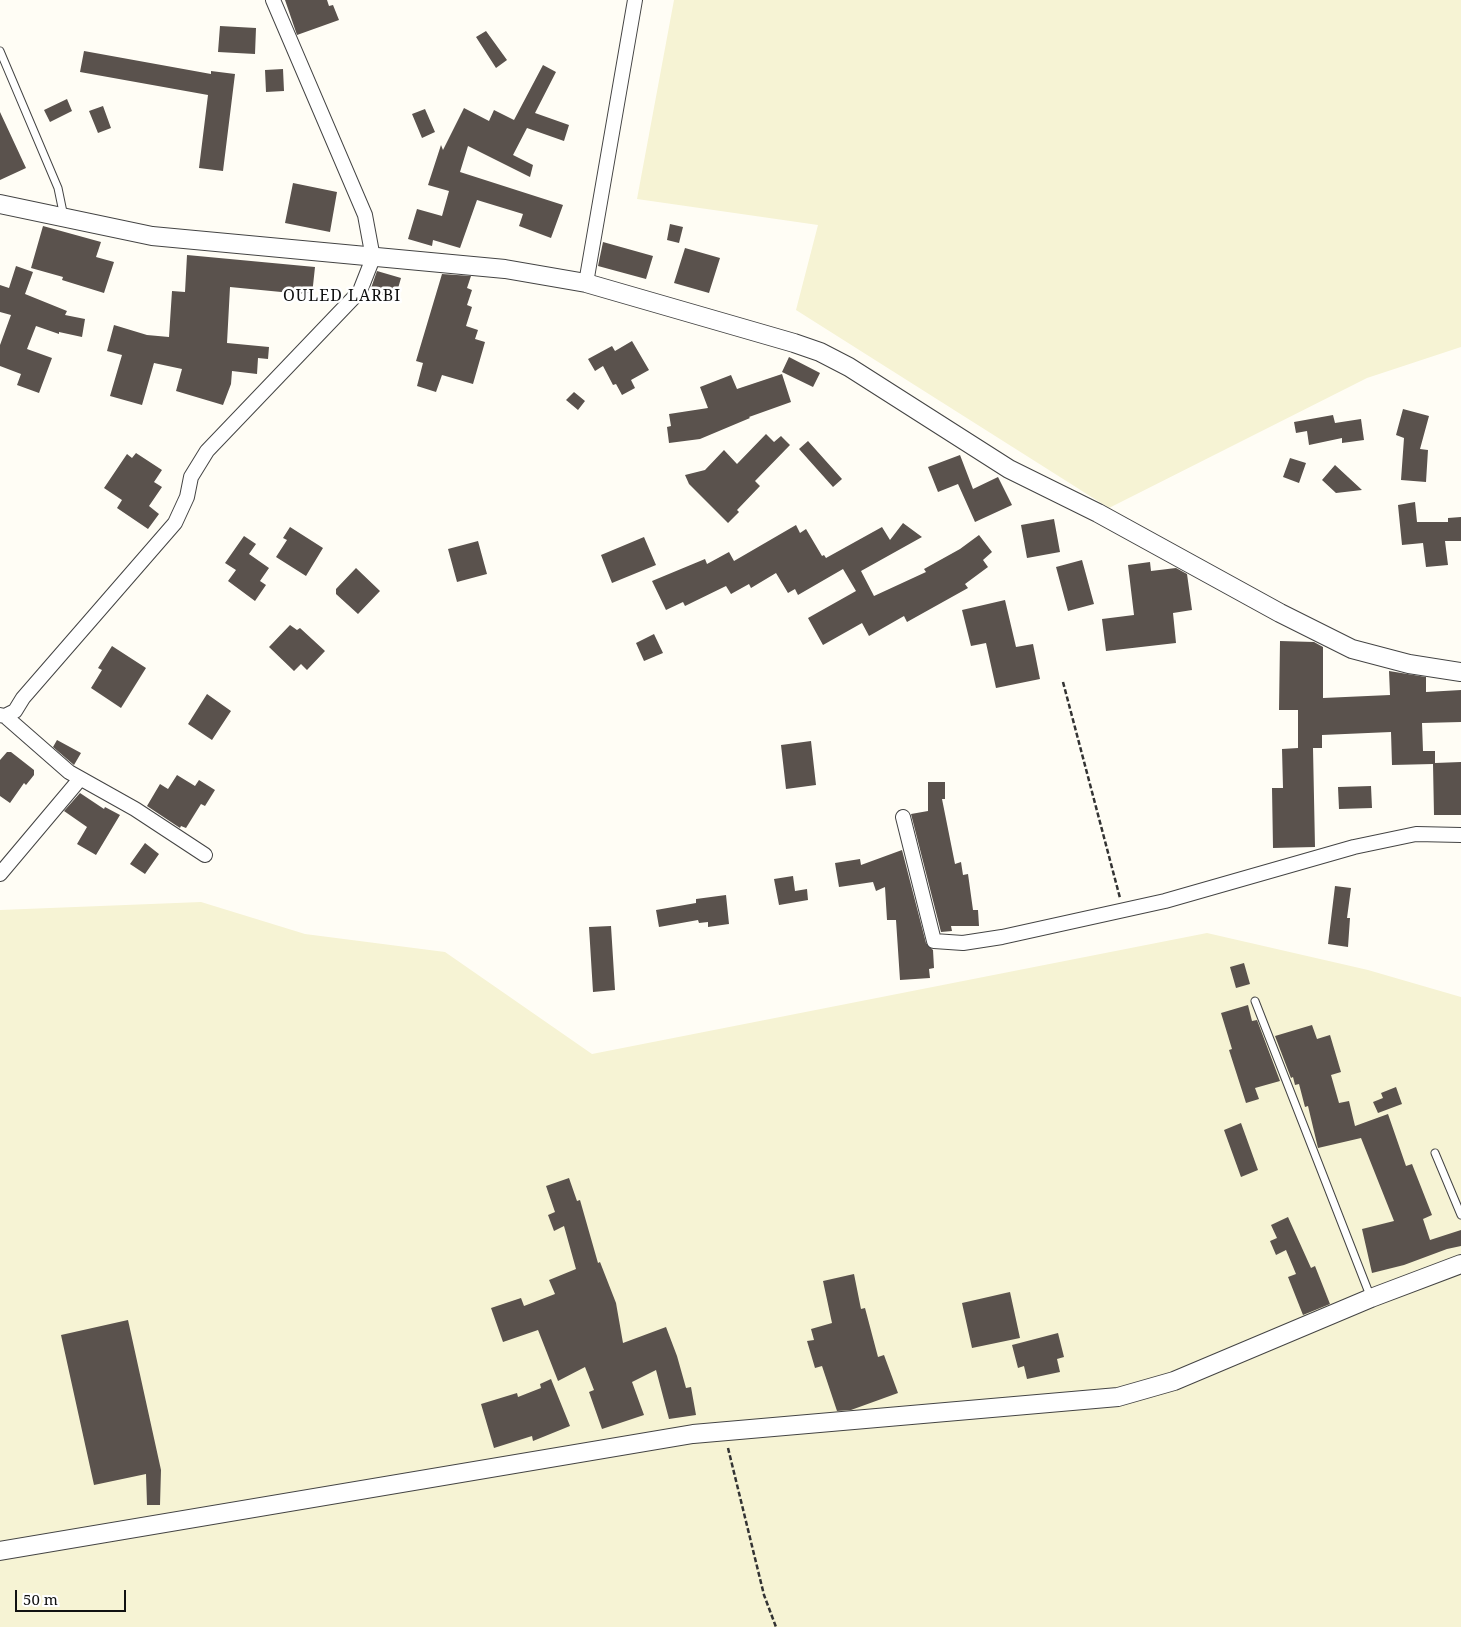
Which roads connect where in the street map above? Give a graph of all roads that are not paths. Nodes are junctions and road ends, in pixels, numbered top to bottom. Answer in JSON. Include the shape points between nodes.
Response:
{"nodes":[{"id":1,"x":273,"y":0,"type":"edge"},
{"id":2,"x":635,"y":0,"type":"edge"},
{"id":3,"x":0,"y":51,"type":"edge"},
{"id":4,"x":0,"y":204,"type":"edge"},
{"id":5,"x":65,"y":219,"type":"junction"},
{"id":6,"x":373,"y":258,"type":"junction"},
{"id":7,"x":586,"y":283,"type":"junction"},
{"id":8,"x":1461,"y":672,"type":"edge"},
{"id":9,"x":3,"y":716,"type":"edge"},
{"id":10,"x":80,"y":779,"type":"junction"},
{"id":11,"x":903,"y":817,"type":"dead end"},
{"id":12,"x":1461,"y":835,"type":"edge"},
{"id":13,"x":205,"y":855,"type":"dead end"},
{"id":14,"x":0,"y":874,"type":"edge"},
{"id":15,"x":1255,"y":1001,"type":"dead end"},
{"id":16,"x":1435,"y":1153,"type":"dead end"},
{"id":17,"x":1461,"y":1215,"type":"edge"},
{"id":18,"x":1461,"y":1264,"type":"edge"},
{"id":19,"x":1371,"y":1298,"type":"junction"},
{"id":20,"x":0,"y":1551,"type":"edge"}],
"edges":[{"from":1,"to":6,"type":"street","via":[[366,215]]},
{"from":2,"to":7,"type":"street"},
{"from":3,"to":5,"type":"lane","via":[[58,188]]},
{"from":4,"to":5,"type":"street"},
{"from":5,"to":6,"type":"street","via":[[152,236]]},
{"from":6,"to":7,"type":"street","via":[[505,269]]},
{"from":6,"to":9,"type":"street","via":[[360,291],[207,450],[191,477],[187,497],[175,523],[23,698],[15,712]]},
{"from":7,"to":8,"type":"street","via":[[820,352],[849,367],[1009,469],[1352,649],[1409,664]]},
{"from":9,"to":10,"type":"street"},
{"from":10,"to":13,"type":"street","via":[[135,809]]},
{"from":10,"to":14,"type":"street"},
{"from":11,"to":12,"type":"street","via":[[934,941],[963,942],[1002,937],[1165,900],[1371,843],[1416,834]]},
{"from":15,"to":19,"type":"lane"},
{"from":16,"to":17,"type":"lane"},
{"from":18,"to":19,"type":"street"},
{"from":19,"to":20,"type":"street","via":[[1174,1381],[1118,1397],[723,1431],[613,1446]]}]}
